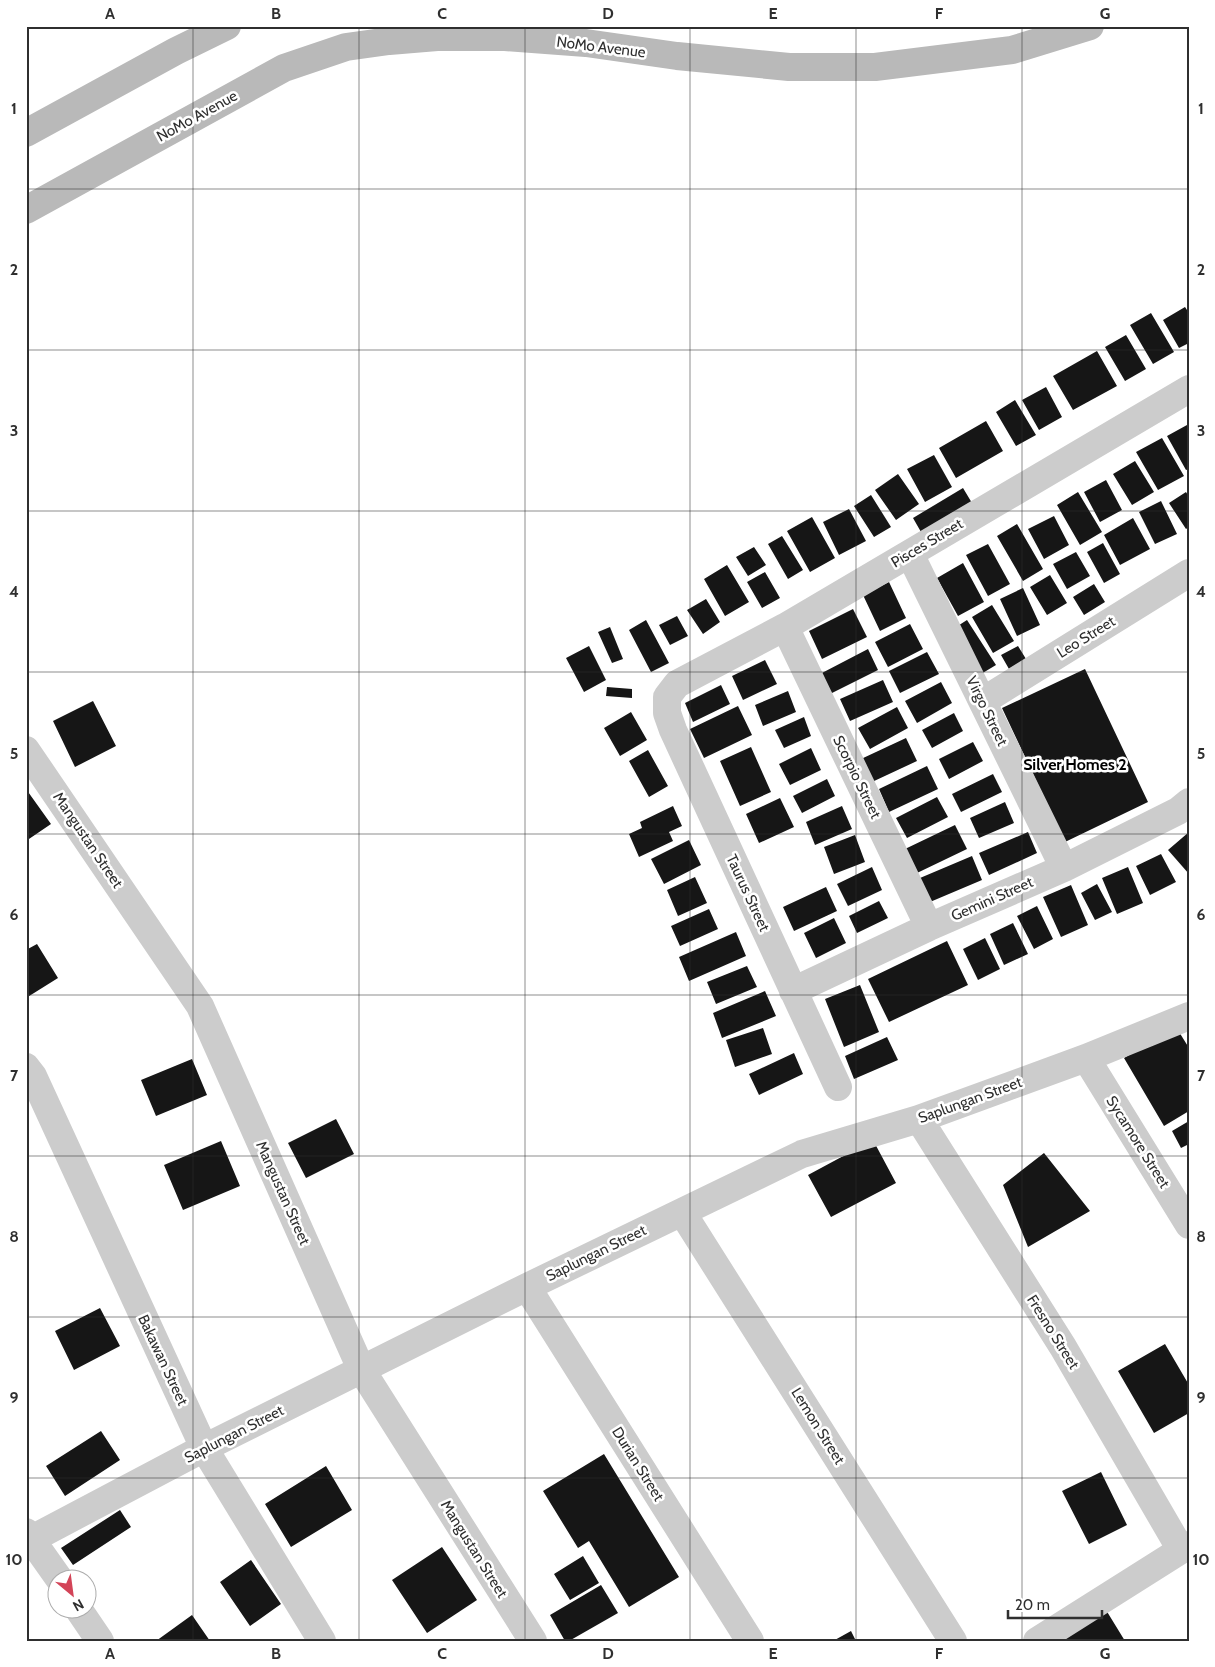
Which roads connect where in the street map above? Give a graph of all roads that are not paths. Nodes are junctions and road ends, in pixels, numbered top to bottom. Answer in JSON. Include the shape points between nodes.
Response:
{"nodes":[{"id":1,"x":226,"y":26,"type":"edge"},
{"id":2,"x":1090,"y":26,"type":"edge"},
{"id":3,"x":26,"y":133,"type":"edge"},
{"id":4,"x":26,"y":210,"type":"edge"},
{"id":5,"x":1189,"y":389,"type":"edge"},
{"id":6,"x":910,"y":554,"type":"junction"},
{"id":7,"x":1189,"y":573,"type":"edge"},
{"id":8,"x":785,"y":627,"type":"junction"},
{"id":9,"x":668,"y":697,"type":"joint"},
{"id":10,"x":983,"y":701,"type":"junction"},
{"id":11,"x":26,"y":750,"type":"edge"},
{"id":12,"x":1189,"y":802,"type":"edge"},
{"id":13,"x":1064,"y":868,"type":"junction"},
{"id":14,"x":929,"y":927,"type":"junction"},
{"id":15,"x":793,"y":991,"type":"junction"},
{"id":16,"x":1189,"y":1016,"type":"edge"},
{"id":17,"x":1086,"y":1058,"type":"junction"},
{"id":18,"x":26,"y":1067,"type":"edge"},
{"id":19,"x":838,"y":1087,"type":"dead end"},
{"id":20,"x":919,"y":1119,"type":"junction"},
{"id":21,"x":682,"y":1212,"type":"junction"},
{"id":22,"x":1189,"y":1225,"type":"edge"},
{"id":23,"x":527,"y":1286,"type":"junction"},
{"id":24,"x":361,"y":1370,"type":"junction"},
{"id":25,"x":204,"y":1448,"type":"junction"},
{"id":26,"x":28,"y":1537,"type":"edge"},
{"id":27,"x":1185,"y":1547,"type":"edge"},
{"id":28,"x":53,"y":1570,"type":"edge"},
{"id":29,"x":86,"y":1620,"type":"edge"},
{"id":30,"x":100,"y":1641,"type":"edge"},
{"id":31,"x":322,"y":1641,"type":"edge"},
{"id":32,"x":533,"y":1641,"type":"edge"},
{"id":33,"x":750,"y":1641,"type":"edge"},
{"id":34,"x":953,"y":1641,"type":"edge"},
{"id":35,"x":1037,"y":1641,"type":"edge"}],
"edges":[{"from":1,"to":3,"type":"main road"},
{"from":2,"to":4,"type":"main road","name":"NoMo Avenue","via":[[1012,50],[875,67],[788,67],[586,43],[504,37],[437,37],[346,48],[284,68]]},
{"from":5,"to":6,"type":"street","name":"Pisces Street"},
{"from":6,"to":8,"type":"street","name":"Pisces Street"},
{"from":6,"to":10,"type":"street","name":"Virgo Street"},
{"from":7,"to":10,"type":"street","name":"Leo Street"},
{"from":8,"to":9,"type":"street","name":"Pisces Street","via":[[677,684]]},
{"from":8,"to":14,"type":"street","name":"Scorpio Street"},
{"from":9,"to":15,"type":"street","name":"Taurus Street","via":[[667,713],[673,730]]},
{"from":10,"to":13,"type":"street","name":"Virgo Street"},
{"from":11,"to":24,"type":"street","name":"Mangustan Street","via":[[200,1006]]},
{"from":12,"to":13,"type":"street","name":"Gemini Street","via":[[1178,811]]},
{"from":13,"to":14,"type":"street","name":"Gemini Street"},
{"from":14,"to":15,"type":"street","name":"Gemini Street"},
{"from":15,"to":19,"type":"street","name":"Taurus Street"},
{"from":16,"to":17,"type":"street","name":"Saplungan Street"},
{"from":17,"to":20,"type":"street","name":"Saplungan Street"},
{"from":17,"to":22,"type":"street","name":"Sycamore Street"},
{"from":18,"to":25,"type":"street","name":"Bakawan Street","via":[[33,1076]]},
{"from":20,"to":21,"type":"street","name":"Saplungan Street","via":[[802,1154]]},
{"from":20,"to":27,"type":"street","name":"Fresno Street"},
{"from":21,"to":23,"type":"street","name":"Saplungan Street"},
{"from":21,"to":34,"type":"street","name":"Lemon Street"},
{"from":23,"to":24,"type":"street","name":"Saplungan Street"},
{"from":23,"to":33,"type":"street","name":"Durian Street"},
{"from":24,"to":25,"type":"street","name":"Saplungan Street"},
{"from":24,"to":32,"type":"street","name":"Mangustan Street"},
{"from":25,"to":26,"type":"street","name":"Saplungan Street"},
{"from":25,"to":31,"type":"street","name":"Bakawan Street"},
{"from":26,"to":28,"type":"street"},
{"from":27,"to":35,"type":"street"},
{"from":29,"to":30,"type":"street"}]}
